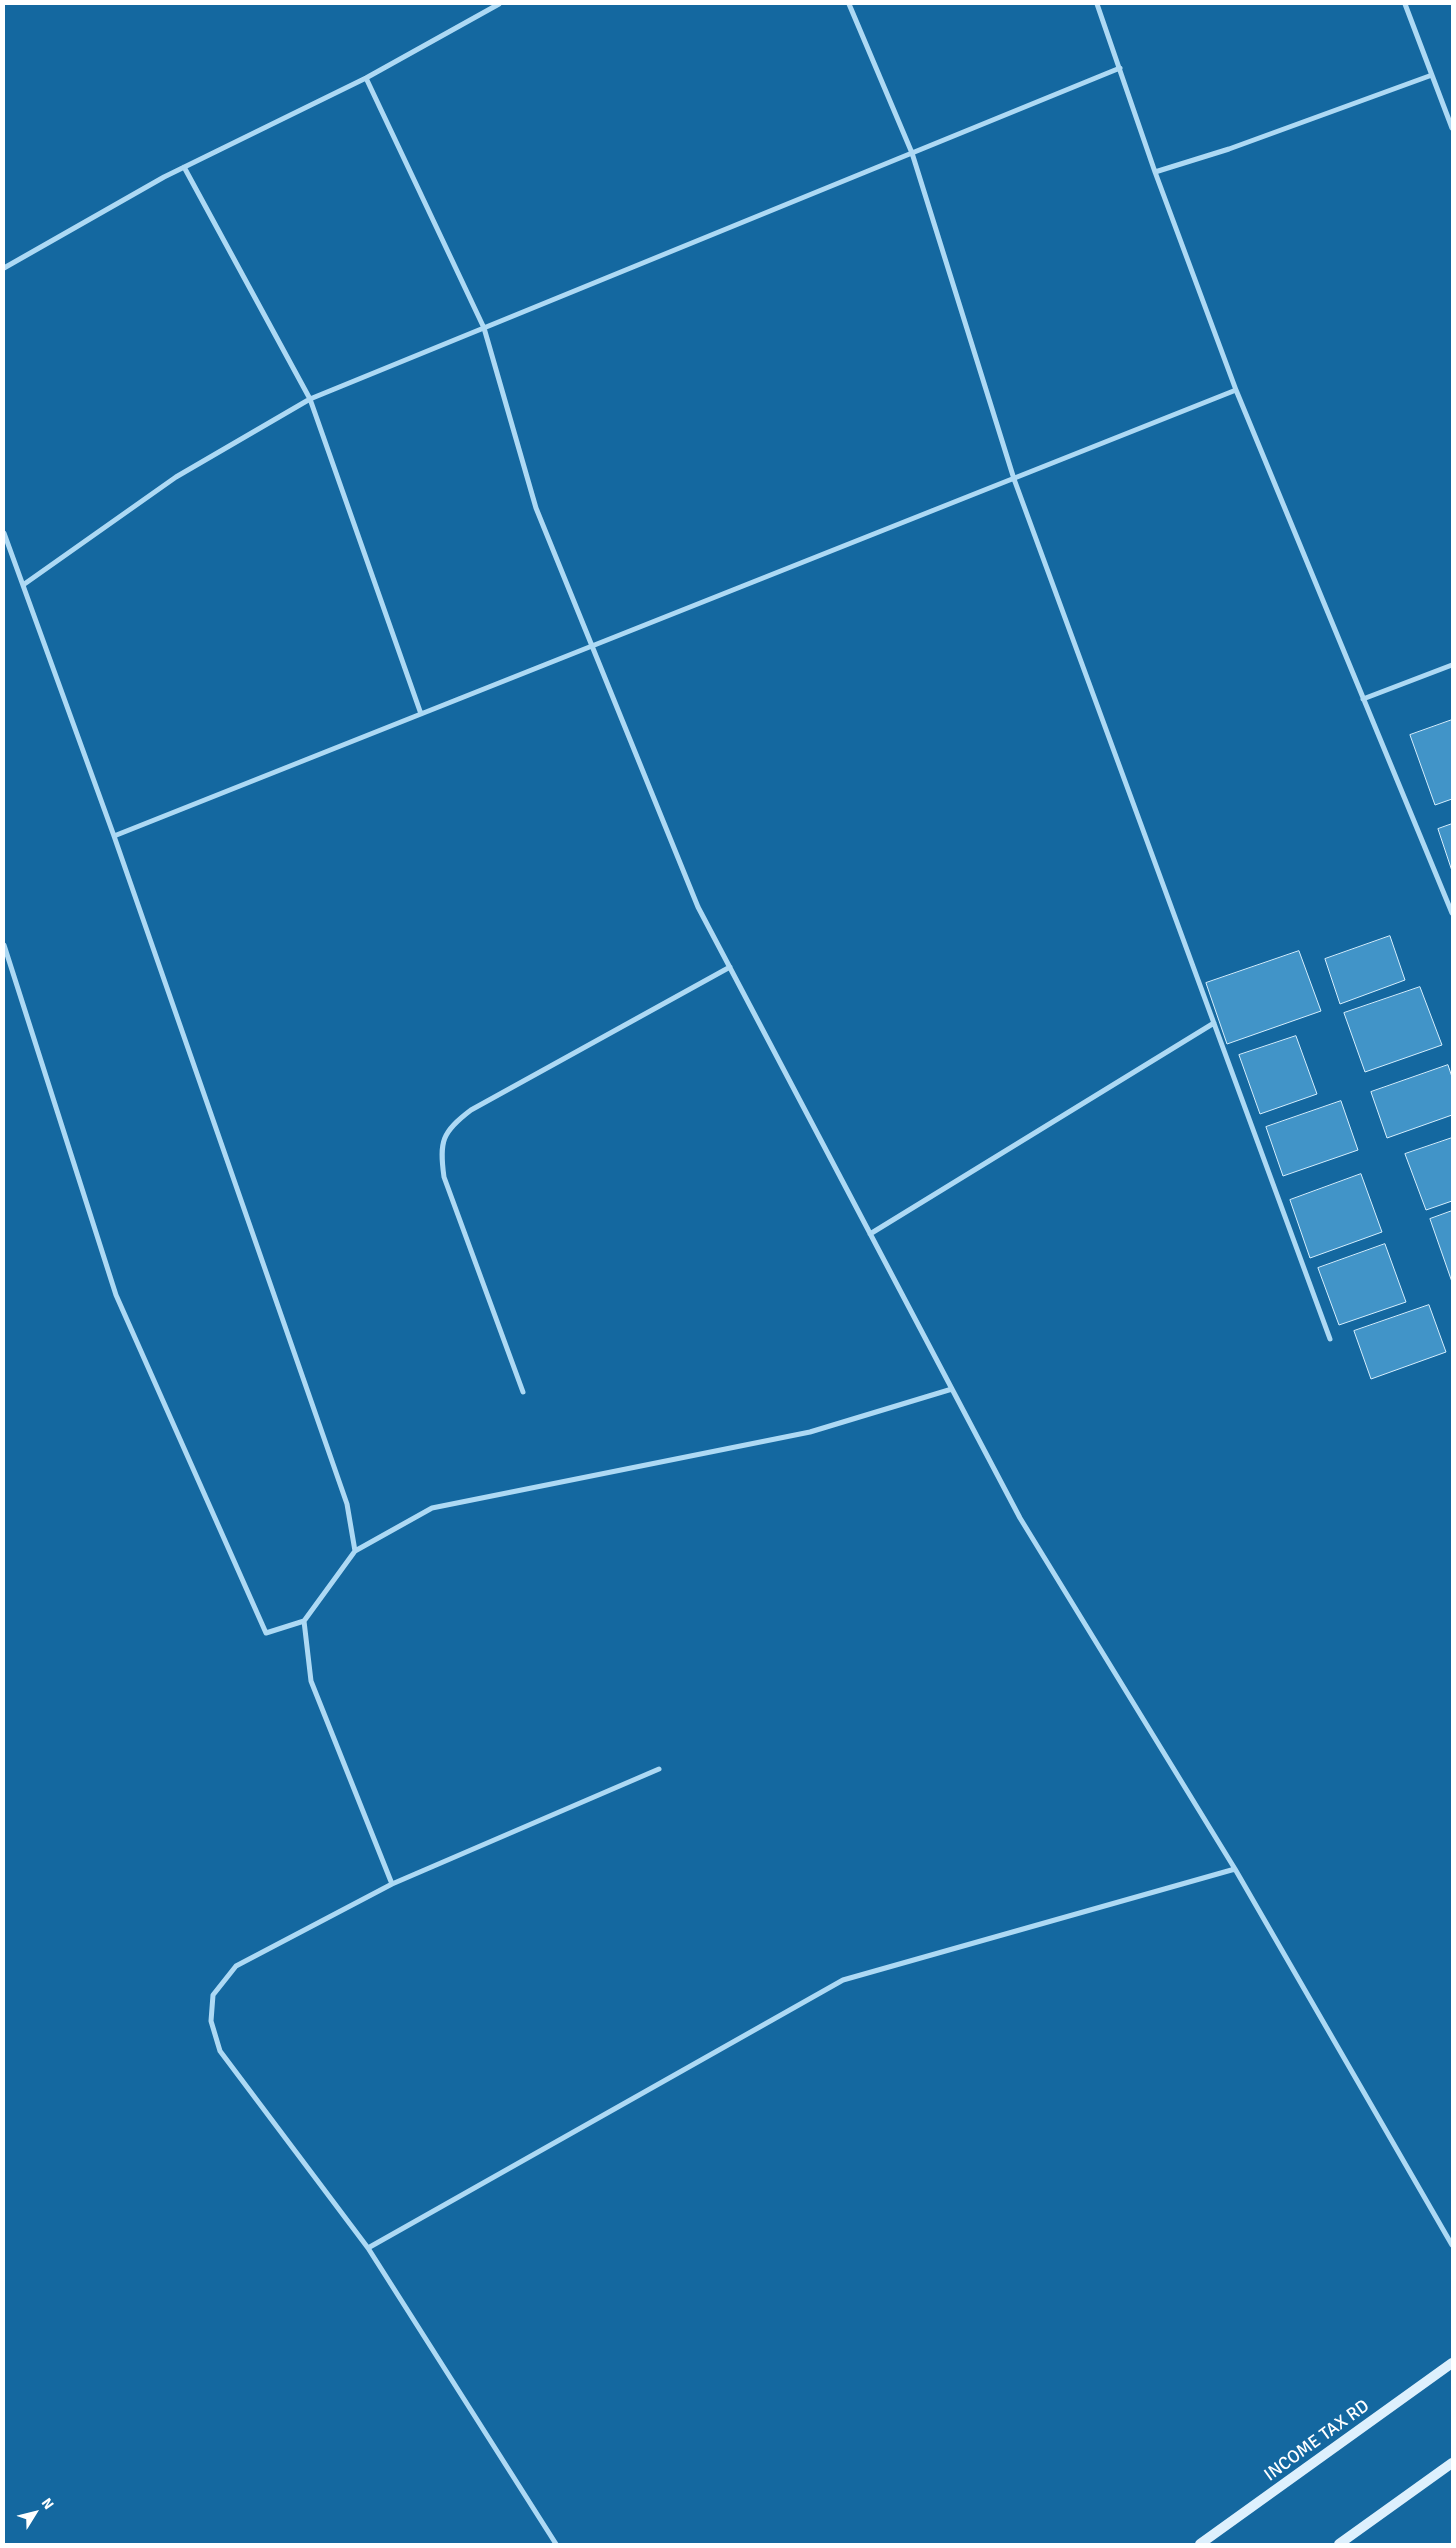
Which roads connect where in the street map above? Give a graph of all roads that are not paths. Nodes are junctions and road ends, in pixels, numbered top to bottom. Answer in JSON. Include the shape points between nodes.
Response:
{"nodes":[{"id":1,"x":499,"y":4,"type":"edge"},
{"id":2,"x":848,"y":4,"type":"edge"},
{"id":3,"x":1097,"y":4,"type":"edge"},
{"id":4,"x":1405,"y":4,"type":"edge"},
{"id":5,"x":1120,"y":68,"type":"junction"},
{"id":6,"x":1432,"y":75,"type":"junction"},
{"id":7,"x":366,"y":78,"type":"junction"},
{"id":8,"x":1452,"y":128,"type":"edge"},
{"id":9,"x":912,"y":153,"type":"junction"},
{"id":10,"x":184,"y":167,"type":"junction"},
{"id":11,"x":1155,"y":172,"type":"junction"},
{"id":12,"x":4,"y":268,"type":"edge"},
{"id":13,"x":484,"y":328,"type":"junction"},
{"id":14,"x":1236,"y":390,"type":"junction"},
{"id":15,"x":310,"y":398,"type":"junction"},
{"id":16,"x":1014,"y":479,"type":"junction"},
{"id":17,"x":4,"y":533,"type":"edge"},
{"id":18,"x":23,"y":585,"type":"junction"},
{"id":19,"x":593,"y":646,"type":"junction"},
{"id":20,"x":1452,"y":664,"type":"edge"},
{"id":21,"x":1363,"y":699,"type":"junction"},
{"id":22,"x":421,"y":714,"type":"junction"},
{"id":23,"x":114,"y":836,"type":"junction"},
{"id":24,"x":1452,"y":913,"type":"edge"},
{"id":25,"x":4,"y":945,"type":"edge"},
{"id":26,"x":730,"y":967,"type":"junction"},
{"id":27,"x":1214,"y":1023,"type":"junction"},
{"id":28,"x":870,"y":1234,"type":"junction"},
{"id":29,"x":1330,"y":1339,"type":"dead end"},
{"id":30,"x":952,"y":1389,"type":"junction"},
{"id":31,"x":523,"y":1392,"type":"dead end"},
{"id":32,"x":355,"y":1551,"type":"junction"},
{"id":33,"x":304,"y":1621,"type":"junction"},
{"id":34,"x":659,"y":1769,"type":"dead end"},
{"id":35,"x":1236,"y":1869,"type":"junction"},
{"id":36,"x":392,"y":1884,"type":"junction"},
{"id":37,"x":1452,"y":2245,"type":"edge"},
{"id":38,"x":368,"y":2248,"type":"junction"},
{"id":39,"x":1452,"y":2363,"type":"edge"},
{"id":40,"x":1452,"y":2463,"type":"edge"},
{"id":41,"x":556,"y":2544,"type":"edge"},
{"id":42,"x":1200,"y":2544,"type":"edge"},
{"id":43,"x":1339,"y":2544,"type":"edge"}],
"edges":[{"from":1,"to":7,"type":"street"},
{"from":2,"to":9,"type":"street"},
{"from":3,"to":5,"type":"street"},
{"from":4,"to":6,"type":"street"},
{"from":5,"to":9,"type":"street"},
{"from":5,"to":11,"type":"street"},
{"from":6,"to":8,"type":"street"},
{"from":6,"to":11,"type":"street","via":[[1229,149]]},
{"from":7,"to":10,"type":"street"},
{"from":7,"to":13,"type":"street"},
{"from":9,"to":13,"type":"street"},
{"from":9,"to":16,"type":"street"},
{"from":10,"to":12,"type":"street"},
{"from":10,"to":15,"type":"street"},
{"from":11,"to":14,"type":"street"},
{"from":13,"to":15,"type":"street"},
{"from":13,"to":19,"type":"street","via":[[536,508]]},
{"from":14,"to":16,"type":"street"},
{"from":14,"to":21,"type":"street"},
{"from":15,"to":18,"type":"street","via":[[176,477]]},
{"from":15,"to":22,"type":"street"},
{"from":16,"to":19,"type":"street"},
{"from":16,"to":27,"type":"street"},
{"from":17,"to":18,"type":"street"},
{"from":18,"to":23,"type":"street"},
{"from":19,"to":22,"type":"street"},
{"from":19,"to":26,"type":"street","via":[[698,907]]},
{"from":20,"to":21,"type":"street"},
{"from":21,"to":24,"type":"street"},
{"from":22,"to":23,"type":"street"},
{"from":23,"to":32,"type":"street","via":[[347,1504]]},
{"from":25,"to":33,"type":"street","via":[[120,1304],[266,1632]]},
{"from":26,"to":28,"type":"street"},
{"from":26,"to":31,"type":"street","via":[[471,1110],[451,1125],[440,1150],[444,1177]]},
{"from":27,"to":28,"type":"street"},
{"from":27,"to":29,"type":"street"},
{"from":28,"to":30,"type":"street"},
{"from":30,"to":32,"type":"street","via":[[810,1432],[432,1508]]},
{"from":30,"to":35,"type":"street","via":[[1020,1518]]},
{"from":32,"to":33,"type":"street"},
{"from":33,"to":36,"type":"street","via":[[311,1681]]},
{"from":34,"to":36,"type":"street"},
{"from":35,"to":37,"type":"street"},
{"from":35,"to":38,"type":"street","via":[[843,1980]]},
{"from":36,"to":38,"type":"street","via":[[236,1966],[213,1995],[211,2021],[220,2051]]},
{"from":38,"to":41,"type":"street"},
{"from":39,"to":42,"type":"main road","name":"INCOME TAX RD"},
{"from":40,"to":43,"type":"main road"}]}
